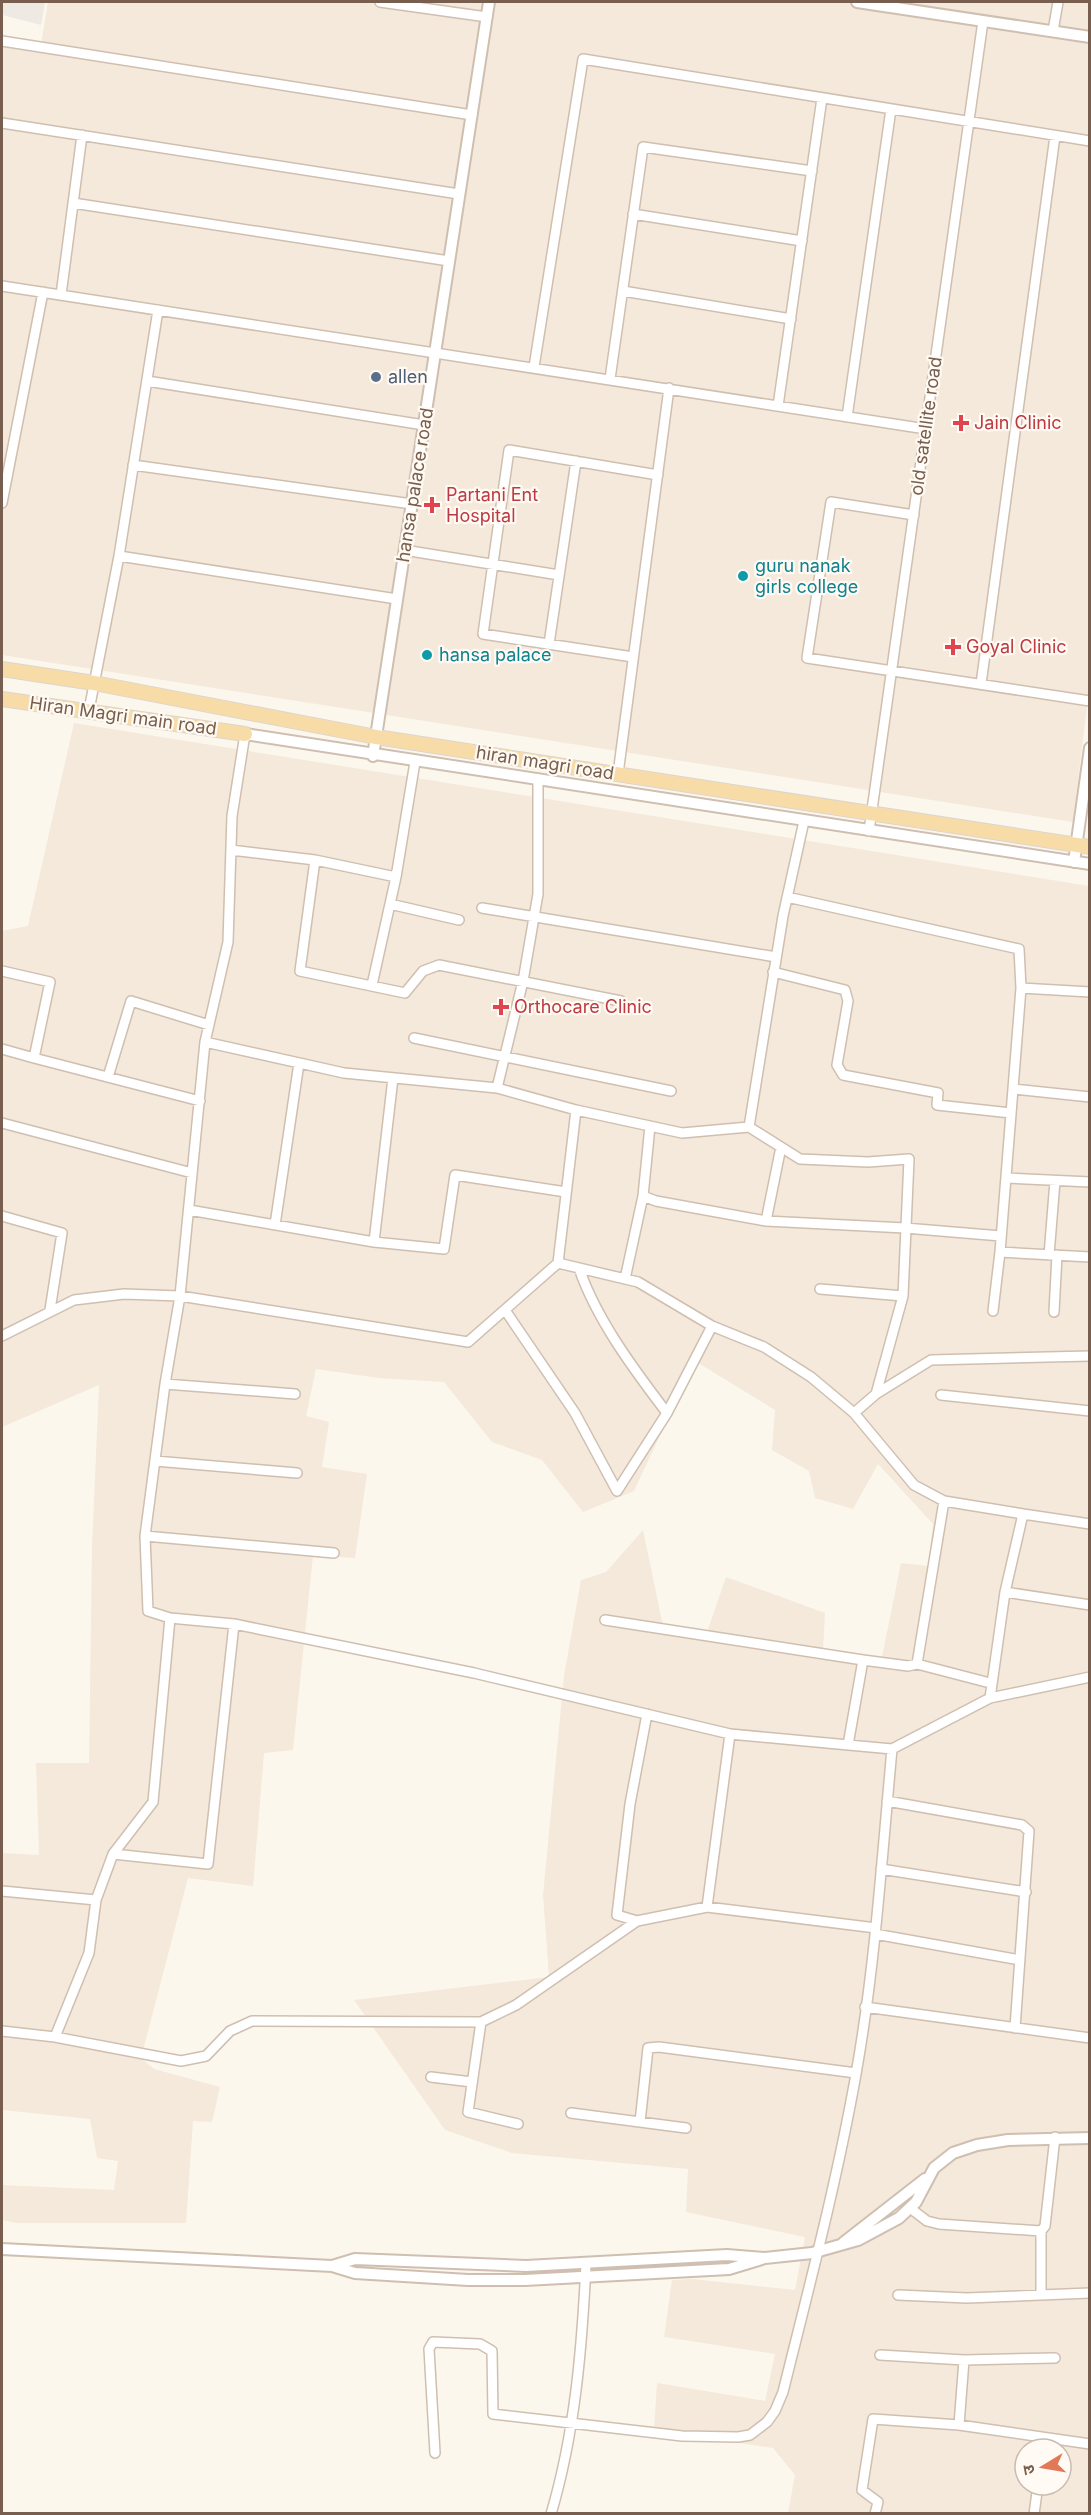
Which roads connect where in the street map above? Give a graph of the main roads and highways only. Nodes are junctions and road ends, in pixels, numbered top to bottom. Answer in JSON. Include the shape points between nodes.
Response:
{"nodes":[{"id":1,"x":2,"y":669,"type":"edge"},
{"id":2,"x":2,"y":699,"type":"edge"},
{"id":3,"x":245,"y":734,"type":"road end"},
{"id":4,"x":1083,"y":846,"type":"edge"}],
"edges":[{"from":1,"to":4,"type":"main road","name":"hiran magri road","via":[[94,682],[376,737]]},
{"from":2,"to":3,"type":"main road","name":"Hiran Magri main road"}]}
